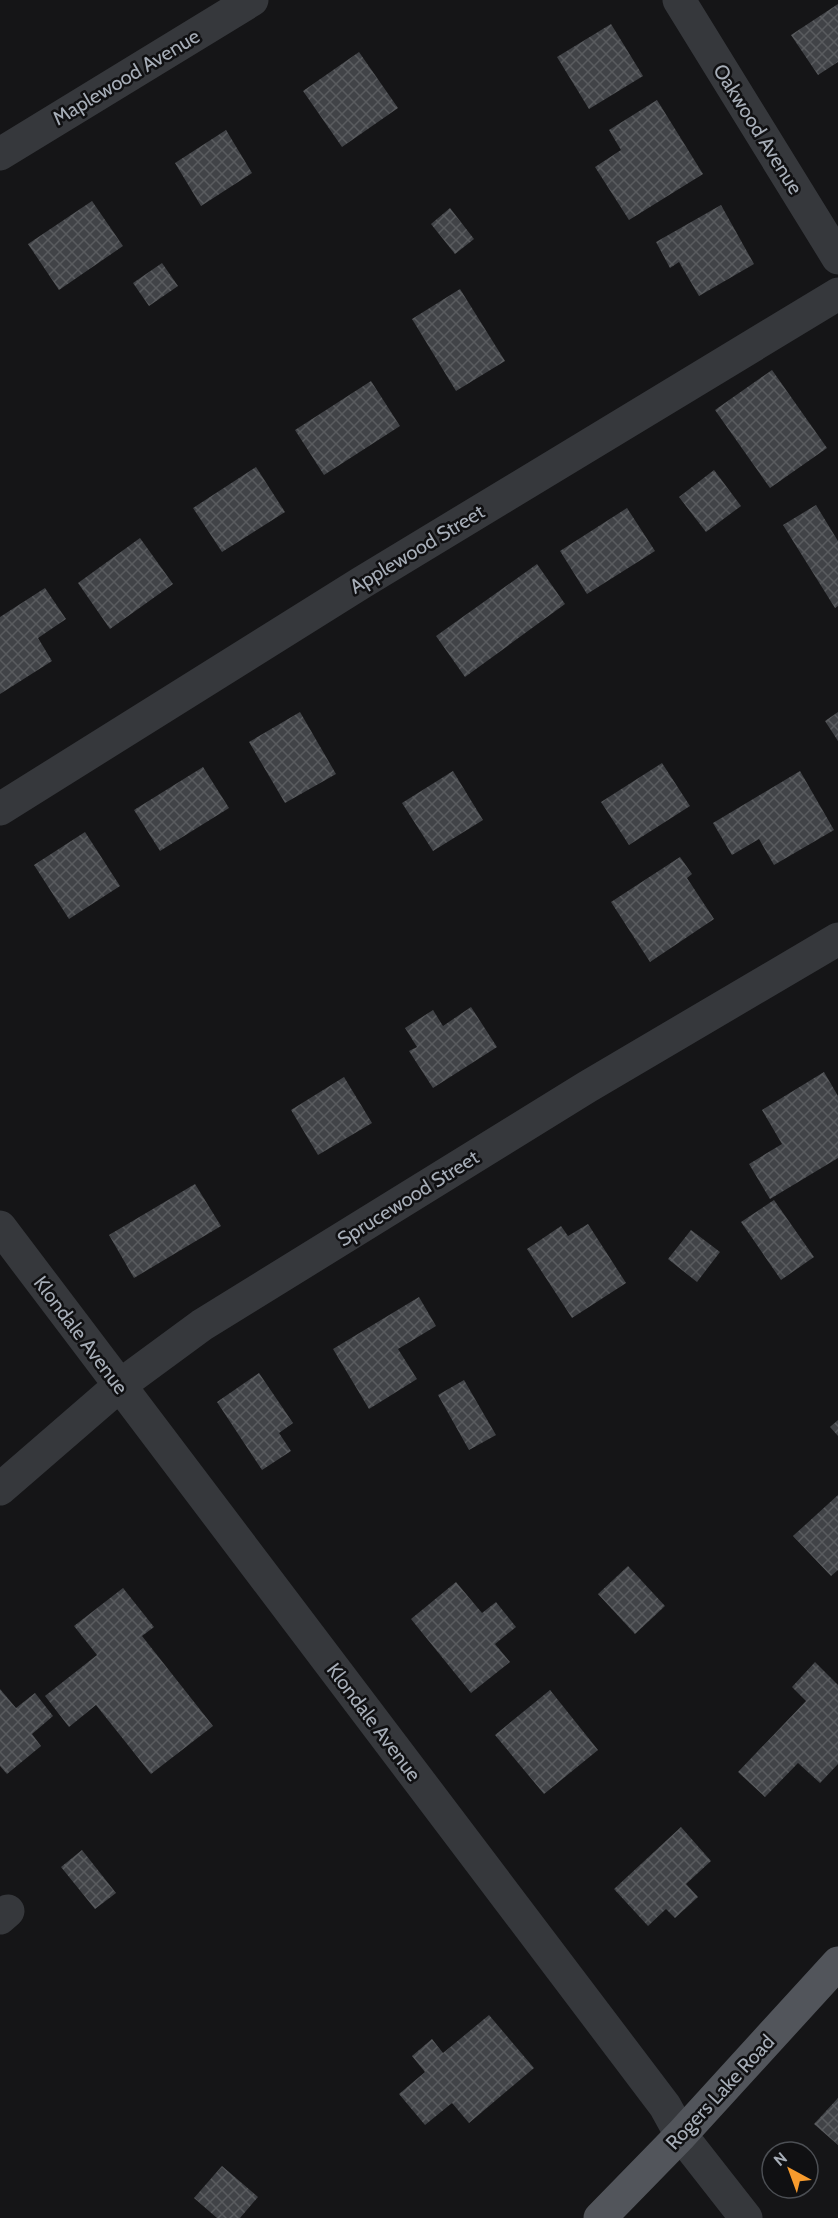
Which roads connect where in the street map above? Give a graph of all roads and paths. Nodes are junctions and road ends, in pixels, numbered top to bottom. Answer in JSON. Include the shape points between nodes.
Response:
{"nodes":[{"id":1,"x":252,"y":0,"type":"edge"},
{"id":2,"x":679,"y":0,"type":"edge"},
{"id":3,"x":0,"y":154,"type":"edge"},
{"id":4,"x":838,"y":258,"type":"edge"},
{"id":5,"x":838,"y":294,"type":"edge"},
{"id":6,"x":0,"y":809,"type":"edge"},
{"id":7,"x":838,"y":939,"type":"edge"},
{"id":8,"x":0,"y":1227,"type":"edge"},
{"id":9,"x":119,"y":1386,"type":"junction"},
{"id":10,"x":0,"y":1489,"type":"edge"},
{"id":11,"x":838,"y":1963,"type":"edge"},
{"id":12,"x":681,"y":2135,"type":"junction"},
{"id":13,"x":600,"y":2218,"type":"edge"},
{"id":14,"x":746,"y":2218,"type":"edge"}],
"edges":[{"from":1,"to":3,"type":"street","name":"Maplewood Avenue"},
{"from":2,"to":4,"type":"street","name":"Oakwood Avenue"},
{"from":5,"to":6,"type":"street","name":"Applewood Street"},
{"from":7,"to":9,"type":"street","name":"Sprucewood Street","via":[[587,1087],[222,1312]]},
{"from":8,"to":9,"type":"street","name":"Klondale Avenue"},
{"from":9,"to":10,"type":"street","name":"Sprucewood Street"},
{"from":9,"to":12,"type":"street","name":"Klondale Avenue","via":[[658,2097]]},
{"from":11,"to":12,"type":"main road","name":"Rogers Lake Road"},
{"from":12,"to":13,"type":"main road","name":"Rogers Lake Road"},
{"from":12,"to":14,"type":"street","name":"Klondale Avenue"}]}
